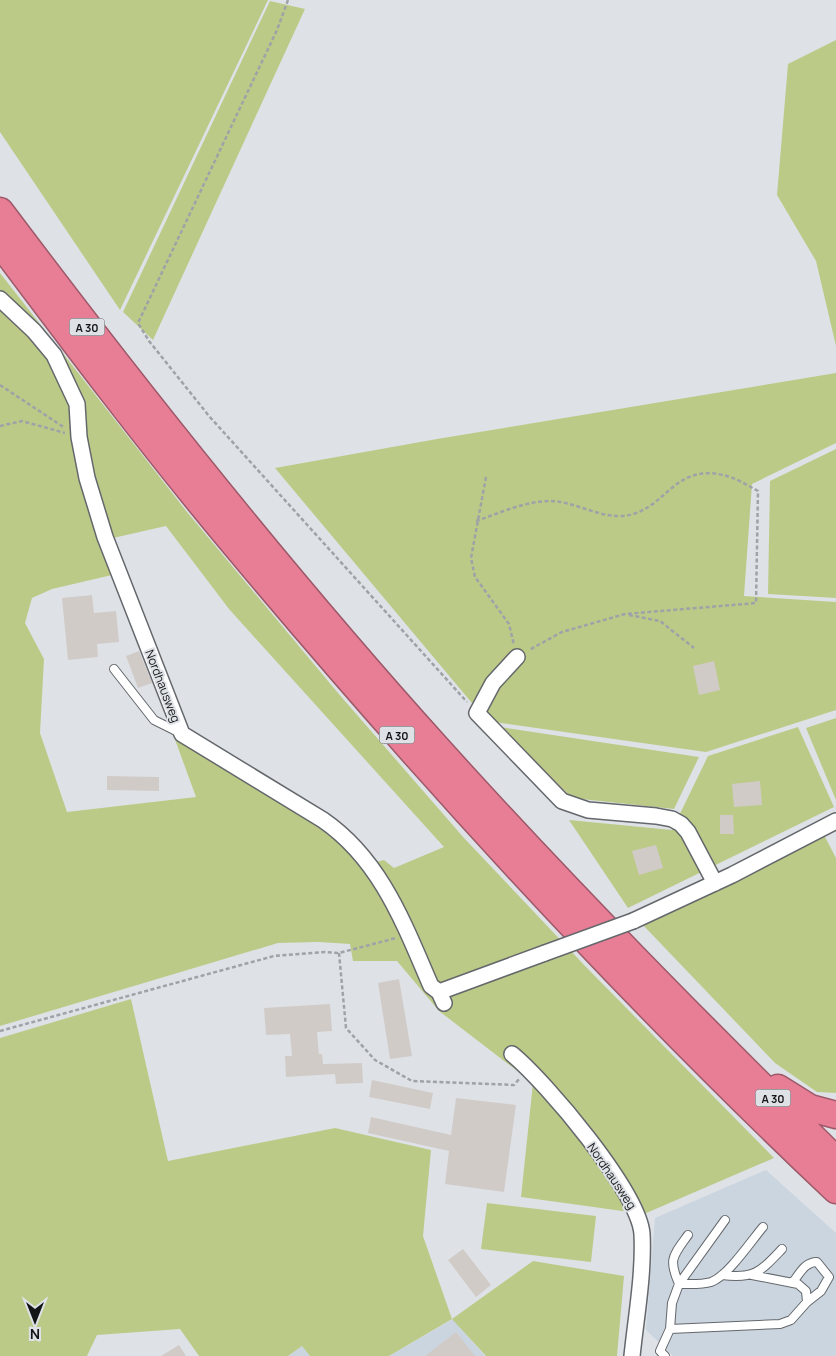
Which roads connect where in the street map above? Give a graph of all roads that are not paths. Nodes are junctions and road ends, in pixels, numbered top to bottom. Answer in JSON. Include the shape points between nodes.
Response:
{"nodes":[{"id":1,"x":0,"y":211,"type":"edge"},
{"id":2,"x":0,"y":243,"type":"edge"},
{"id":3,"x":0,"y":299,"type":"edge"},
{"id":4,"x":517,"y":657,"type":"road end"},
{"id":5,"x":114,"y":669,"type":"dead end"},
{"id":6,"x":182,"y":734,"type":"junction"},
{"id":7,"x":836,"y":821,"type":"edge"},
{"id":8,"x":715,"y":883,"type":"junction"},
{"id":9,"x":709,"y":1035,"type":"junction"},
{"id":10,"x":512,"y":1054,"type":"dead end"},
{"id":11,"x":836,"y":1115,"type":"edge"},
{"id":12,"x":836,"y":1160,"type":"edge"},
{"id":13,"x":836,"y":1190,"type":"edge"},
{"id":14,"x":725,"y":1220,"type":"dead end"},
{"id":15,"x":764,"y":1227,"type":"dead end"},
{"id":16,"x":688,"y":1235,"type":"dead end"},
{"id":17,"x":782,"y":1249,"type":"dead end"},
{"id":18,"x":722,"y":1275,"type":"junction"},
{"id":19,"x":752,"y":1276,"type":"junction"},
{"id":20,"x":793,"y":1282,"type":"junction"},
{"id":21,"x":679,"y":1284,"type":"junction"},
{"id":22,"x":807,"y":1302,"type":"junction"},
{"id":23,"x":670,"y":1329,"type":"junction"},
{"id":24,"x":661,"y":1354,"type":"edge"},
{"id":25,"x":632,"y":1356,"type":"edge"}],
"edges":[{"from":1,"to":9,"type":"highway","number":"A 30","via":[[105,350],[257,538],[437,748]]},
{"from":2,"to":13,"type":"highway","number":"A 30","via":[[229,538],[419,760],[608,964],[736,1095]]},
{"from":3,"to":6,"type":"street","name":"Nordhausweg","via":[[54,355],[77,404],[87,478],[105,537]]},
{"from":4,"to":8,"type":"street","via":[[493,683],[476,712],[562,801],[588,810],[656,816],[681,824]]},
{"from":5,"to":6,"type":"lane","via":[[154,720]]},
{"from":6,"to":8,"type":"street","name":"Nordhausweg","bridge":true,"via":[[340,832],[360,851],[396,907],[431,986],[442,997],[545,953],[633,921]]},
{"from":7,"to":8,"type":"street","name":"Nordhausweg"},
{"from":9,"to":11,"type":"highway","via":[[786,1094],[810,1108]]},
{"from":9,"to":12,"type":"highway","number":"A 30"},
{"from":10,"to":25,"type":"street","name":"Nordhausweg","via":[[529,1068],[572,1118],[630,1198],[638,1217],[642,1234]]},
{"from":14,"to":21,"type":"lane"},
{"from":15,"to":18,"type":"lane"},
{"from":16,"to":21,"type":"lane","via":[[672,1257],[672,1268]]},
{"from":17,"to":19,"type":"lane"},
{"from":18,"to":19,"type":"lane"},
{"from":18,"to":21,"type":"lane","via":[[712,1282]]},
{"from":19,"to":20,"type":"lane"},
{"from":20,"to":22,"type":"lane","via":[[806,1291]]},
{"from":20,"to":22,"type":"lane","via":[[812,1262],[817,1262],[827,1272],[829,1277],[822,1291]]},
{"from":21,"to":23,"type":"lane","via":[[672,1303]]},
{"from":22,"to":23,"type":"lane","via":[[791,1320],[780,1324]]},
{"from":23,"to":24,"type":"lane"}]}
